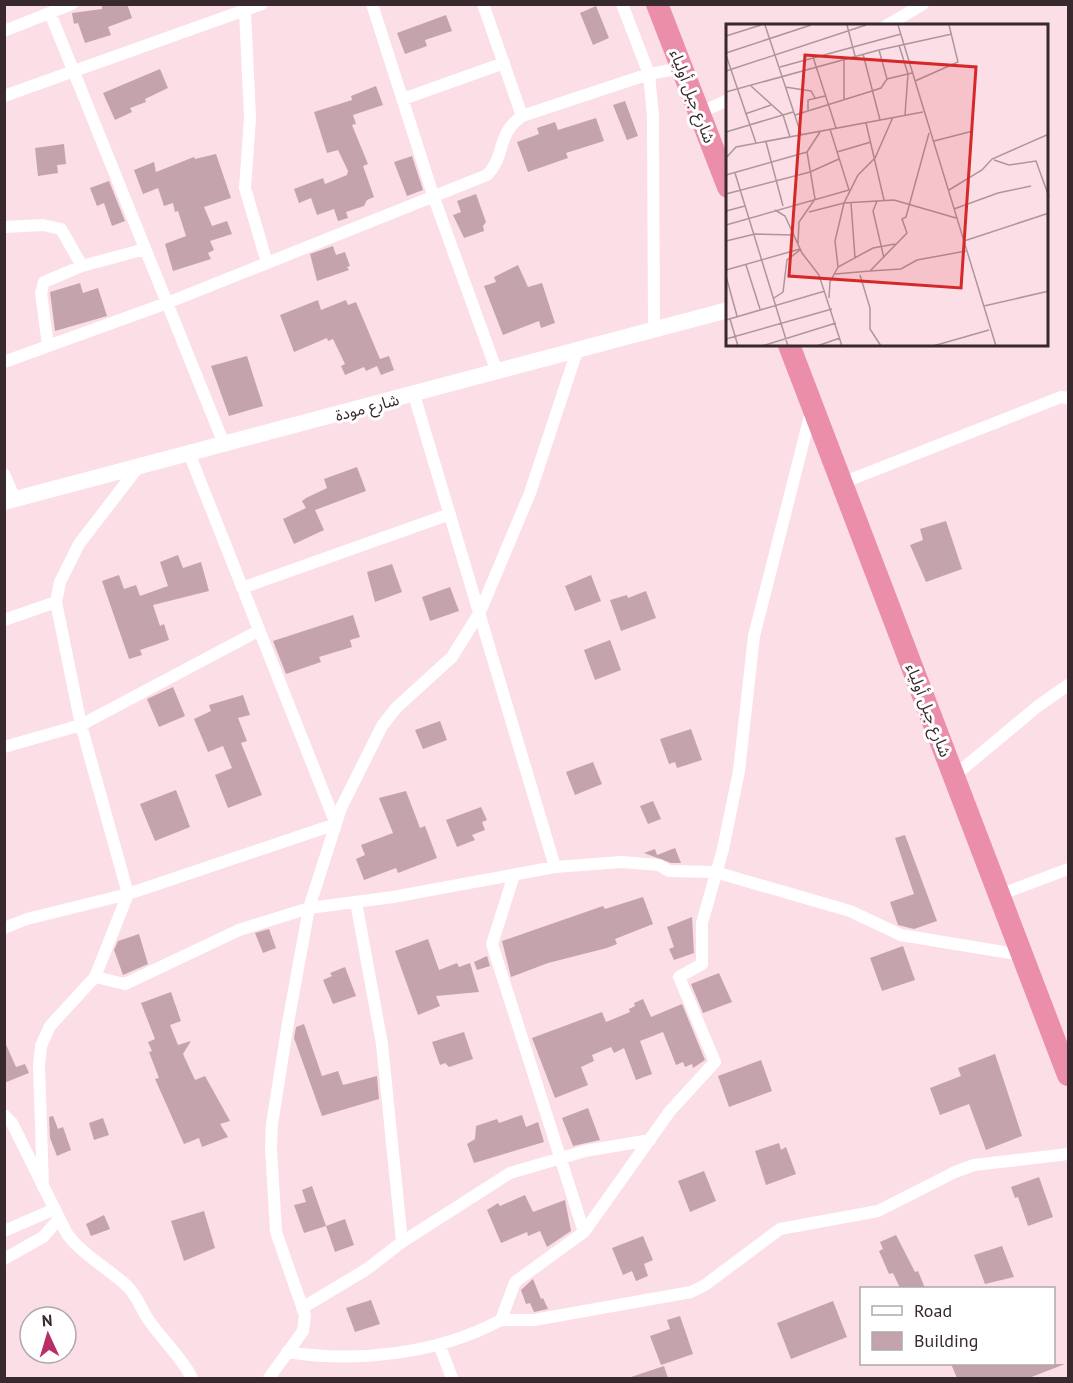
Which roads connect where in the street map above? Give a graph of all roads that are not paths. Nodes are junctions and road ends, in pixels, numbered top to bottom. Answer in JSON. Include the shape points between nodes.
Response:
{"nodes":[{"id":1,"x":72,"y":4,"type":"edge"},
{"id":2,"x":262,"y":4,"type":"edge"},
{"id":3,"x":372,"y":4,"type":"edge"},
{"id":4,"x":483,"y":4,"type":"edge"},
{"id":5,"x":622,"y":4,"type":"edge"},
{"id":6,"x":657,"y":4,"type":"edge"},
{"id":7,"x":923,"y":4,"type":"edge"},
{"id":8,"x":245,"y":11,"type":"junction"},
{"id":9,"x":50,"y":13,"type":"junction"},
{"id":10,"x":889,"y":24,"type":"edge"},
{"id":11,"x":4,"y":31,"type":"edge"},
{"id":12,"x":504,"y":63,"type":"junction"},
{"id":13,"x":682,"y":68,"type":"junction"},
{"id":14,"x":74,"y":72,"type":"junction"},
{"id":15,"x":649,"y":74,"type":"junction"},
{"id":16,"x":4,"y":96,"type":"edge"},
{"id":17,"x":403,"y":99,"type":"junction"},
{"id":18,"x":726,"y":101,"type":"edge"},
{"id":19,"x":699,"y":113,"type":"junction"},
{"id":20,"x":522,"y":116,"type":"junction"},
{"id":21,"x":726,"y":182,"type":"edge"},
{"id":22,"x":434,"y":198,"type":"junction"},
{"id":23,"x":4,"y":227,"type":"edge"},
{"id":24,"x":146,"y":249,"type":"junction"},
{"id":25,"x":267,"y":263,"type":"junction"},
{"id":26,"x":82,"y":266,"type":"junction"},
{"id":27,"x":167,"y":303,"type":"junction"},
{"id":28,"x":726,"y":311,"type":"edge"},
{"id":29,"x":654,"y":331,"type":"junction"},
{"id":30,"x":48,"y":345,"type":"junction"},
{"id":31,"x":789,"y":346,"type":"edge"},
{"id":32,"x":577,"y":351,"type":"junction"},
{"id":33,"x":4,"y":362,"type":"edge"},
{"id":34,"x":497,"y":372,"type":"junction"},
{"id":35,"x":414,"y":395,"type":"junction"},
{"id":36,"x":1068,"y":398,"type":"edge"},
{"id":37,"x":812,"y":406,"type":"junction"},
{"id":38,"x":224,"y":444,"type":"junction"},
{"id":39,"x":189,"y":453,"type":"junction"},
{"id":40,"x":139,"y":466,"type":"junction"},
{"id":41,"x":4,"y":474,"type":"edge"},
{"id":42,"x":842,"y":483,"type":"junction"},
{"id":43,"x":10,"y":501,"type":"edge"},
{"id":44,"x":450,"y":514,"type":"junction"},
{"id":45,"x":242,"y":588,"type":"junction"},
{"id":46,"x":56,"y":602,"type":"junction"},
{"id":47,"x":480,"y":612,"type":"junction"},
{"id":48,"x":4,"y":620,"type":"edge"},
{"id":49,"x":258,"y":631,"type":"junction"},
{"id":50,"x":1068,"y":685,"type":"edge"},
{"id":51,"x":81,"y":725,"type":"junction"},
{"id":52,"x":4,"y":747,"type":"edge"},
{"id":53,"x":954,"y":776,"type":"junction"},
{"id":54,"x":336,"y":824,"type":"junction"},
{"id":55,"x":555,"y":867,"type":"junction"},
{"id":56,"x":1068,"y":869,"type":"edge"},
{"id":57,"x":715,"y":872,"type":"junction"},
{"id":58,"x":514,"y":875,"type":"junction"},
{"id":59,"x":128,"y":894,"type":"junction"},
{"id":60,"x":999,"y":895,"type":"junction"},
{"id":61,"x":356,"y":902,"type":"junction"},
{"id":62,"x":309,"y":908,"type":"junction"},
{"id":63,"x":4,"y":928,"type":"edge"},
{"id":64,"x":1022,"y":955,"type":"junction"},
{"id":65,"x":95,"y":976,"type":"junction"},
{"id":66,"x":1068,"y":1075,"type":"edge"},
{"id":67,"x":7,"y":1121,"type":"edge"},
{"id":68,"x":650,"y":1140,"type":"junction"},
{"id":69,"x":1068,"y":1154,"type":"edge"},
{"id":70,"x":561,"y":1158,"type":"junction"},
{"id":71,"x":43,"y":1187,"type":"junction"},
{"id":72,"x":57,"y":1214,"type":"junction"},
{"id":73,"x":4,"y":1231,"type":"edge"},
{"id":74,"x":584,"y":1232,"type":"junction"},
{"id":75,"x":402,"y":1242,"type":"junction"},
{"id":76,"x":4,"y":1259,"type":"edge"},
{"id":77,"x":302,"y":1308,"type":"junction"},
{"id":78,"x":501,"y":1320,"type":"junction"},
{"id":79,"x":440,"y":1344,"type":"junction"},
{"id":80,"x":287,"y":1352,"type":"junction"},
{"id":81,"x":192,"y":1378,"type":"edge"},
{"id":82,"x":269,"y":1378,"type":"edge"},
{"id":83,"x":452,"y":1378,"type":"edge"}],
"edges":[{"from":1,"to":9,"type":"street"},
{"from":2,"to":8,"type":"street"},
{"from":3,"to":17,"type":"street"},
{"from":4,"to":12,"type":"street"},
{"from":5,"to":15,"type":"street"},
{"from":6,"to":13,"type":"highway","name":"شارع جبل أولياء"},
{"from":7,"to":10,"type":"street"},
{"from":8,"to":14,"type":"street"},
{"from":8,"to":25,"type":"street","via":[[250,118],[245,188]]},
{"from":9,"to":11,"type":"street"},
{"from":9,"to":14,"type":"street"},
{"from":12,"to":17,"type":"street"},
{"from":12,"to":20,"type":"street"},
{"from":13,"to":15,"type":"street"},
{"from":13,"to":19,"type":"highway","name":"شارع جبل أولياء"},
{"from":14,"to":16,"type":"street"},
{"from":14,"to":24,"type":"street"},
{"from":15,"to":20,"type":"street"},
{"from":15,"to":29,"type":"street","via":[[653,116]]},
{"from":17,"to":22,"type":"street"},
{"from":18,"to":19,"type":"street"},
{"from":19,"to":21,"type":"highway","name":"شارع جبل أولياء"},
{"from":20,"to":22,"type":"street","via":[[506,130],[487,175]]},
{"from":22,"to":25,"type":"street"},
{"from":22,"to":34,"type":"street"},
{"from":23,"to":26,"type":"street","via":[[43,225],[61,229]]},
{"from":24,"to":26,"type":"street"},
{"from":24,"to":27,"type":"street"},
{"from":25,"to":27,"type":"street"},
{"from":26,"to":30,"type":"street","via":[[48,279],[41,286]]},
{"from":27,"to":30,"type":"street"},
{"from":27,"to":38,"type":"street"},
{"from":28,"to":29,"type":"street","name":"شارع مودة"},
{"from":29,"to":32,"type":"street","name":"شارع مودة"},
{"from":30,"to":33,"type":"street"},
{"from":31,"to":37,"type":"highway","name":"شارع جبل أولياء"},
{"from":32,"to":34,"type":"street","name":"شارع مودة"},
{"from":32,"to":47,"type":"street","via":[[530,493]]},
{"from":34,"to":35,"type":"street","name":"شارع مودة"},
{"from":35,"to":38,"type":"street","name":"شارع مودة"},
{"from":35,"to":44,"type":"street"},
{"from":36,"to":42,"type":"street"},
{"from":37,"to":42,"type":"highway","name":"شارع جبل أولياء"},
{"from":37,"to":57,"type":"street","via":[[754,636],[739,771]]},
{"from":38,"to":39,"type":"street","name":"شارع مودة"},
{"from":39,"to":40,"type":"street","name":"شارع مودة"},
{"from":39,"to":45,"type":"street"},
{"from":40,"to":43,"type":"street","name":"شارع مودة"},
{"from":40,"to":46,"type":"street","via":[[80,544],[60,582]]},
{"from":41,"to":43,"type":"street"},
{"from":42,"to":53,"type":"highway","name":"شارع جبل أولياء"},
{"from":44,"to":45,"type":"street"},
{"from":44,"to":47,"type":"street"},
{"from":45,"to":49,"type":"street"},
{"from":46,"to":48,"type":"street"},
{"from":46,"to":51,"type":"street"},
{"from":47,"to":54,"type":"street","via":[[452,657],[382,726]]},
{"from":47,"to":55,"type":"street"},
{"from":49,"to":51,"type":"street"},
{"from":49,"to":54,"type":"street"},
{"from":50,"to":53,"type":"street"},
{"from":51,"to":52,"type":"street"},
{"from":51,"to":59,"type":"street"},
{"from":53,"to":60,"type":"highway","name":"شارع جبل أولياء"},
{"from":54,"to":59,"type":"street"},
{"from":54,"to":62,"type":"street"},
{"from":55,"to":57,"type":"street","via":[[621,862],[659,865],[669,871]]},
{"from":55,"to":58,"type":"street"},
{"from":56,"to":60,"type":"street"},
{"from":57,"to":64,"type":"street","via":[[850,911],[901,935]]},
{"from":57,"to":68,"type":"street","via":[[702,923],[702,964],[679,977],[715,1062],[670,1111]]},
{"from":58,"to":61,"type":"street"},
{"from":58,"to":70,"type":"street","via":[[492,944]]},
{"from":59,"to":63,"type":"street"},
{"from":59,"to":65,"type":"street"},
{"from":60,"to":64,"type":"highway","name":"شارع جبل أولياء"},
{"from":61,"to":62,"type":"street"},
{"from":61,"to":75,"type":"street","via":[[382,1044]]},
{"from":62,"to":65,"type":"street","via":[[239,930],[124,984]]},
{"from":62,"to":77,"type":"street","via":[[286,1034],[271,1148],[276,1232]]},
{"from":64,"to":66,"type":"highway","name":"شارع جبل أولياء"},
{"from":65,"to":71,"type":"street","via":[[50,1026],[41,1046]]},
{"from":67,"to":71,"type":"street"},
{"from":68,"to":70,"type":"street"},
{"from":68,"to":74,"type":"street"},
{"from":69,"to":78,"type":"street","via":[[974,1165],[878,1211],[780,1230],[691,1292],[534,1320]]},
{"from":70,"to":74,"type":"street"},
{"from":70,"to":75,"type":"street","via":[[510,1173]]},
{"from":71,"to":72,"type":"street"},
{"from":72,"to":73,"type":"street"},
{"from":72,"to":76,"type":"street","via":[[44,1237]]},
{"from":72,"to":81,"type":"street","via":[[79,1249],[137,1298]]},
{"from":74,"to":78,"type":"street","via":[[515,1282]]},
{"from":75,"to":77,"type":"street","via":[[367,1269]]},
{"from":77,"to":80,"type":"street","via":[[303,1331]]},
{"from":78,"to":79,"type":"street","via":[[475,1334]]},
{"from":79,"to":80,"type":"street","via":[[352,1357],[325,1358]]},
{"from":79,"to":83,"type":"street"},
{"from":80,"to":82,"type":"street"}]}
